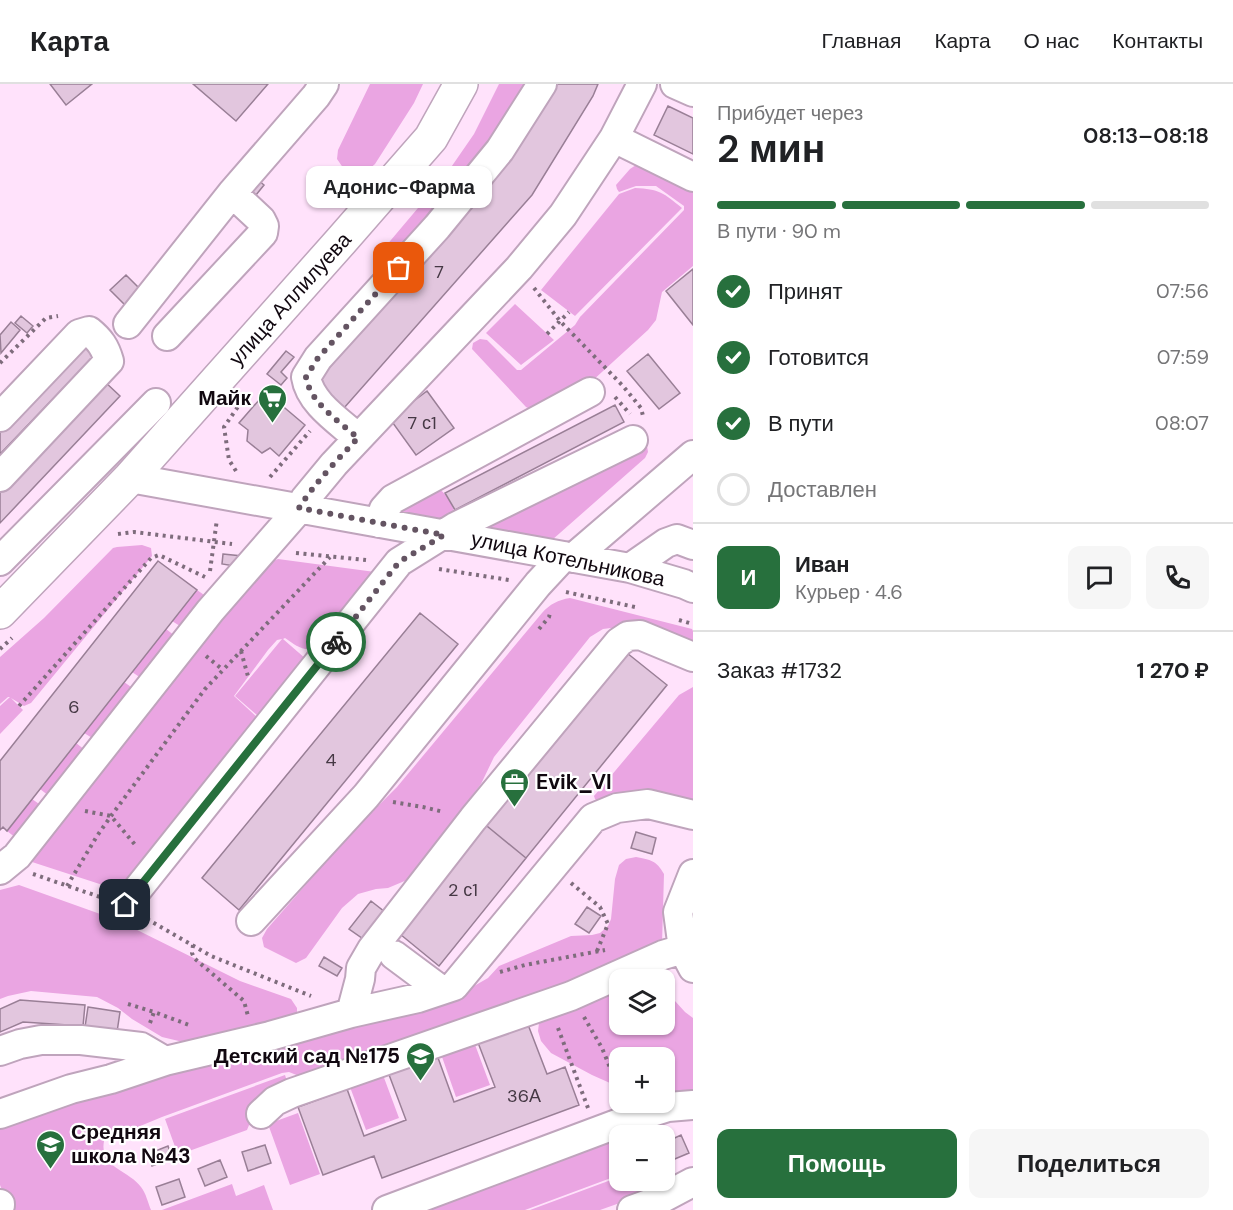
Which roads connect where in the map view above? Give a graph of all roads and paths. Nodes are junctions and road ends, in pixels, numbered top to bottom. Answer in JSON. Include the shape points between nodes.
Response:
{"nodes":[{"id":1,"x":324,"y":84,"type":"edge"},
{"id":2,"x":461,"y":84,"type":"edge"},
{"id":3,"x":542,"y":84,"type":"edge"},
{"id":4,"x":642,"y":84,"type":"edge"},
{"id":5,"x":675,"y":84,"type":"edge"},
{"id":6,"x":693,"y":92,"type":"edge"},
{"id":7,"x":614,"y":138,"type":"junction"},
{"id":8,"x":693,"y":177,"type":"edge"},
{"id":9,"x":232,"y":193,"type":"junction"},
{"id":10,"x":519,"y":268,"type":"junction"},
{"id":11,"x":569,"y":312,"type":"dead end"},
{"id":12,"x":59,"y":316,"type":"dead end"},
{"id":13,"x":560,"y":321,"type":"junction"},
{"id":14,"x":128,"y":324,"type":"dead end"},
{"id":15,"x":547,"y":334,"type":"dead end"},
{"id":16,"x":167,"y":336,"type":"dead end"},
{"id":17,"x":0,"y":363,"type":"edge"},
{"id":18,"x":250,"y":388,"type":"dead end"},
{"id":19,"x":590,"y":392,"type":"joint"},
{"id":20,"x":156,"y":403,"type":"dead end"},
{"id":21,"x":641,"y":408,"type":"dead end"},
{"id":22,"x":327,"y":410,"type":"junction"},
{"id":23,"x":0,"y":417,"type":"edge"},
{"id":24,"x":358,"y":438,"type":"junction"},
{"id":25,"x":633,"y":440,"type":"joint"},
{"id":26,"x":693,"y":455,"type":"edge"},
{"id":27,"x":229,"y":459,"type":"dead end"},
{"id":28,"x":0,"y":477,"type":"edge"},
{"id":29,"x":130,"y":478,"type":"junction"},
{"id":30,"x":267,"y":481,"type":"dead end"},
{"id":31,"x":220,"y":494,"type":"junction"},
{"id":32,"x":299,"y":508,"type":"junction"},
{"id":33,"x":379,"y":523,"type":"junction"},
{"id":34,"x":444,"y":535,"type":"junction"},
{"id":35,"x":111,"y":540,"type":"dead end"},
{"id":36,"x":214,"y":541,"type":"junction"},
{"id":37,"x":693,"y":545,"type":"edge"},
{"id":38,"x":263,"y":549,"type":"junction"},
{"id":39,"x":330,"y":557,"type":"junction"},
{"id":40,"x":568,"y":557,"type":"junction"},
{"id":41,"x":0,"y":561,"type":"edge"},
{"id":42,"x":399,"y":562,"type":"junction"},
{"id":43,"x":630,"y":568,"type":"junction"},
{"id":44,"x":538,"y":584,"type":"junction"},
{"id":45,"x":693,"y":588,"type":"edge"},
{"id":46,"x":642,"y":610,"type":"dead end"},
{"id":47,"x":673,"y":618,"type":"dead end"},
{"id":48,"x":8,"y":623,"type":"edge"},
{"id":49,"x":693,"y":624,"type":"edge"},
{"id":50,"x":0,"y":649,"type":"edge"},
{"id":51,"x":241,"y":650,"type":"junction"},
{"id":52,"x":693,"y":657,"type":"edge"},
{"id":53,"x":249,"y":680,"type":"dead end"},
{"id":54,"x":19,"y":706,"type":"dead end"},
{"id":55,"x":383,"y":801,"type":"dead end"},
{"id":56,"x":58,"y":805,"type":"junction"},
{"id":57,"x":423,"y":807,"type":"dead end"},
{"id":58,"x":693,"y":815,"type":"edge"},
{"id":59,"x":111,"y":816,"type":"junction"},
{"id":60,"x":2,"y":865,"type":"edge"},
{"id":61,"x":154,"y":869,"type":"junction"},
{"id":62,"x":693,"y":874,"type":"edge"},
{"id":63,"x":67,"y":886,"type":"junction"},
{"id":64,"x":575,"y":887,"type":"dead end"},
{"id":65,"x":125,"y":905,"type":"joint"},
{"id":66,"x":251,"y":921,"type":"dead end"},
{"id":67,"x":154,"y":922,"type":"dead end"},
{"id":68,"x":193,"y":945,"type":"junction"},
{"id":69,"x":607,"y":950,"type":"dead end"},
{"id":70,"x":597,"y":951,"type":"junction"},
{"id":71,"x":394,"y":956,"type":"dead end"},
{"id":72,"x":688,"y":958,"type":"edge"},
{"id":73,"x":494,"y":974,"type":"dead end"},
{"id":74,"x":441,"y":990,"type":"junction"},
{"id":75,"x":304,"y":993,"type":"dead end"},
{"id":76,"x":571,"y":996,"type":"junction"},
{"id":77,"x":128,"y":1004,"type":"dead end"},
{"id":78,"x":154,"y":1012,"type":"dead end"},
{"id":79,"x":351,"y":1013,"type":"junction"},
{"id":80,"x":558,"y":1026,"type":"dead end"},
{"id":81,"x":242,"y":1043,"type":"junction"},
{"id":82,"x":0,"y":1051,"type":"edge"},
{"id":83,"x":165,"y":1061,"type":"junction"},
{"id":84,"x":609,"y":1065,"type":"edge"},
{"id":85,"x":693,"y":1105,"type":"edge"},
{"id":86,"x":0,"y":1114,"type":"edge"},
{"id":87,"x":261,"y":1114,"type":"dead end"},
{"id":88,"x":597,"y":1131,"type":"junction"},
{"id":89,"x":693,"y":1182,"type":"edge"},
{"id":90,"x":387,"y":1210,"type":"edge"},
{"id":91,"x":632,"y":1210,"type":"edge"}],
"edges":[{"from":1,"to":9,"type":"street"},
{"from":2,"to":29,"type":"main road","name":"улица Аллилуева","via":[[431,138]]},
{"from":3,"to":22,"type":"street","via":[[500,150],[437,227],[318,358],[306,377],[313,396]]},
{"from":4,"to":7,"type":"street"},
{"from":5,"to":6,"type":"street"},
{"from":7,"to":8,"type":"street"},
{"from":7,"to":10,"type":"street","via":[[563,215]]},
{"from":9,"to":14,"type":"street"},
{"from":9,"to":16,"type":"street","via":[[261,220],[263,233]]},
{"from":10,"to":13,"type":"path"},
{"from":10,"to":24,"type":"street"},
{"from":11,"to":13,"type":"path"},
{"from":12,"to":17,"type":"path","via":[[46,318]]},
{"from":13,"to":15,"type":"path"},
{"from":13,"to":21,"type":"path"},
{"from":18,"to":27,"type":"path","via":[[224,427]]},
{"from":19,"to":25,"type":"path","via":[[600,388],[614,395],[633,417]]},
{"from":19,"to":33,"type":"street","via":[[393,499]]},
{"from":20,"to":41,"type":"street"},
{"from":22,"to":24,"type":"street"},
{"from":22,"to":30,"type":"path"},
{"from":23,"to":28,"type":"street","via":[[79,334],[89,331],[99,339],[109,361]]},
{"from":24,"to":32,"type":"street"},
{"from":25,"to":34,"type":"street"},
{"from":26,"to":40,"type":"street"},
{"from":29,"to":31,"type":"street","name":"улица Котельникова"},
{"from":29,"to":48,"type":"main road"},
{"from":31,"to":32,"type":"street","name":"улица Котельникова"},
{"from":31,"to":36,"type":"path"},
{"from":32,"to":33,"type":"street","name":"улица Котельникова"},
{"from":32,"to":38,"type":"street"},
{"from":33,"to":34,"type":"street","name":"улица Котельникова"},
{"from":34,"to":40,"type":"street","name":"улица Котельникова"},
{"from":34,"to":42,"type":"street"},
{"from":35,"to":36,"type":"path","via":[[118,534],[134,532]]},
{"from":36,"to":38,"type":"path"},
{"from":36,"to":54,"type":"path","via":[[209,579],[159,555],[150,558]]},
{"from":37,"to":43,"type":"street","via":[[677,539],[666,543]]},
{"from":38,"to":39,"type":"path"},
{"from":38,"to":56,"type":"street"},
{"from":39,"to":42,"type":"path"},
{"from":39,"to":51,"type":"path"},
{"from":40,"to":43,"type":"street","name":"улица Котельникова"},
{"from":40,"to":44,"type":"street"},
{"from":42,"to":44,"type":"path"},
{"from":42,"to":61,"type":"street"},
{"from":43,"to":45,"type":"street","name":"улица Котельникова"},
{"from":44,"to":46,"type":"path"},
{"from":44,"to":66,"type":"street","via":[[366,796]]},
{"from":47,"to":49,"type":"path"},
{"from":48,"to":50,"type":"path"},
{"from":51,"to":53,"type":"path"},
{"from":51,"to":59,"type":"path","via":[[205,689]]},
{"from":52,"to":79,"type":"street","via":[[640,635],[619,642],[372,949],[361,969]]},
{"from":55,"to":57,"type":"path"},
{"from":56,"to":59,"type":"path"},
{"from":56,"to":60,"type":"street","via":[[17,856]]},
{"from":58,"to":74,"type":"street","via":[[648,804],[617,808],[593,818],[454,986]]},
{"from":59,"to":61,"type":"path"},
{"from":59,"to":63,"type":"path"},
{"from":60,"to":63,"type":"path"},
{"from":61,"to":65,"type":"street"},
{"from":62,"to":72,"type":"street","via":[[678,912]]},
{"from":63,"to":65,"type":"path"},
{"from":64,"to":70,"type":"path","via":[[600,907],[608,924]]},
{"from":67,"to":68,"type":"path"},
{"from":68,"to":75,"type":"path","via":[[210,956]]},
{"from":68,"to":81,"type":"path","via":[[195,958],[244,1001],[248,1017]]},
{"from":69,"to":70,"type":"path"},
{"from":70,"to":73,"type":"path"},
{"from":71,"to":74,"type":"street"},
{"from":72,"to":76,"type":"street","via":[[663,955]]},
{"from":74,"to":79,"type":"street"},
{"from":76,"to":84,"type":"path"},
{"from":76,"to":87,"type":"street","via":[[292,1093]]},
{"from":77,"to":78,"type":"path"},
{"from":79,"to":81,"type":"street"},
{"from":80,"to":88,"type":"path"},
{"from":81,"to":83,"type":"street"},
{"from":82,"to":83,"type":"street","via":[[41,1040],[81,1040],[141,1047]]},
{"from":83,"to":86,"type":"street"},
{"from":85,"to":88,"type":"street","via":[[668,1107]]},
{"from":88,"to":90,"type":"street"},
{"from":89,"to":91,"type":"street"}]}
